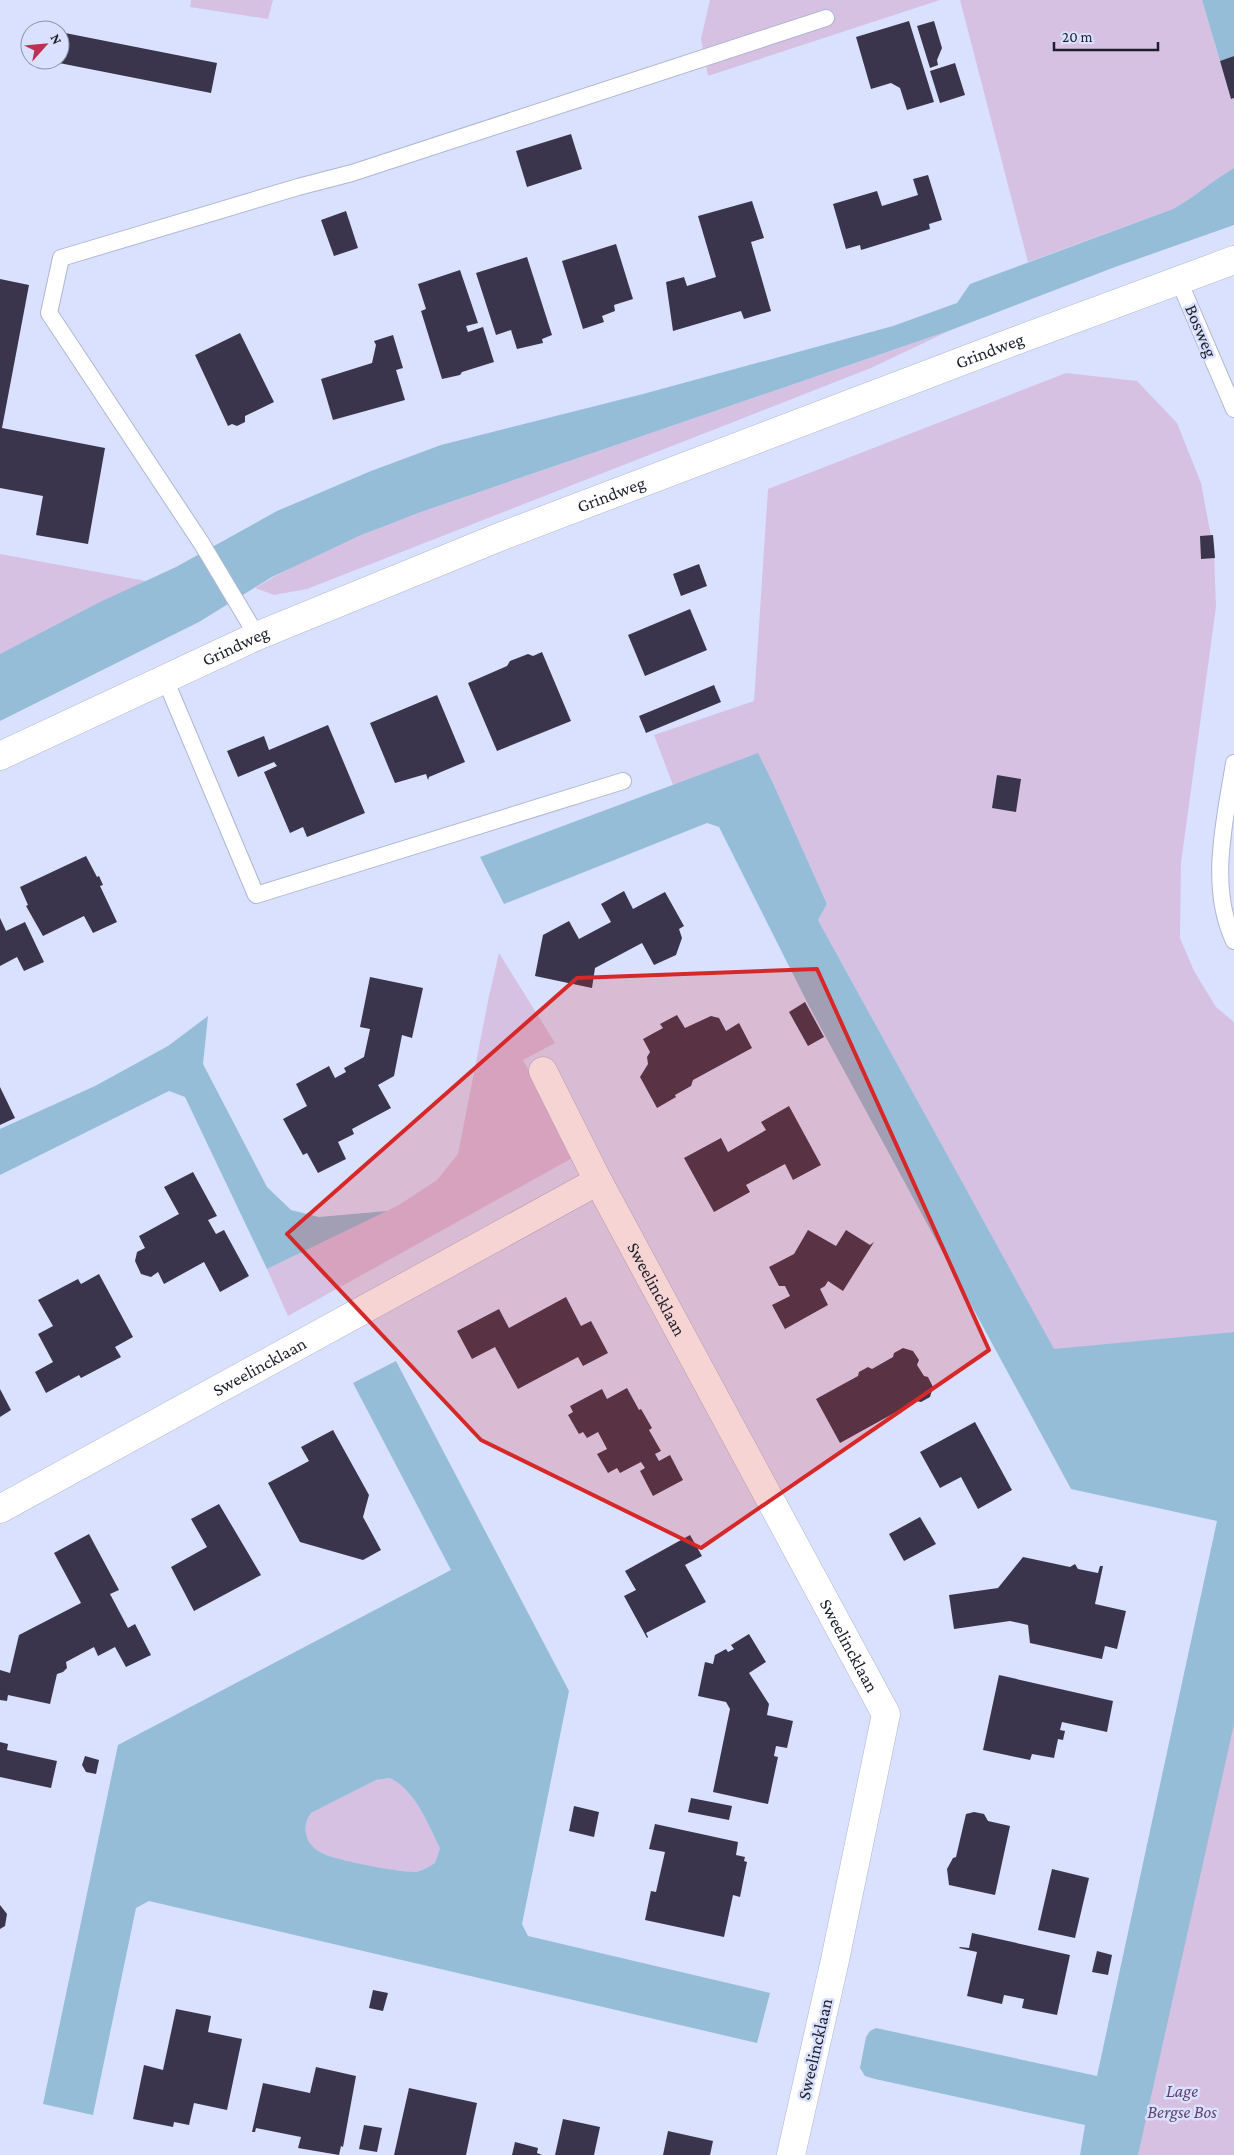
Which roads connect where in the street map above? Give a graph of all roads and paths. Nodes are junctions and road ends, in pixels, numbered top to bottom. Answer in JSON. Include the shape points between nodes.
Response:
{"nodes":[{"id":1,"x":826,"y":18,"type":"dead end"},
{"id":2,"x":1234,"y":260,"type":"edge"},
{"id":3,"x":1179,"y":281,"type":"junction"},
{"id":4,"x":1234,"y":409,"type":"edge"},
{"id":5,"x":251,"y":626,"type":"junction"},
{"id":6,"x":165,"y":678,"type":"junction"},
{"id":7,"x":0,"y":756,"type":"edge"},
{"id":8,"x":1234,"y":763,"type":"edge"},
{"id":9,"x":623,"y":781,"type":"dead end"},
{"id":10,"x":1234,"y":941,"type":"edge"},
{"id":11,"x":543,"y":1071,"type":"dead end"},
{"id":12,"x":598,"y":1181,"type":"junction"},
{"id":13,"x":0,"y":1509,"type":"edge"},
{"id":14,"x":791,"y":2155,"type":"edge"}],
"edges":[{"from":1,"to":5,"type":"lane","via":[[352,173],[61,258],[49,313],[202,544]]},
{"from":2,"to":3,"type":"street","name":"Grindweg"},
{"from":3,"to":4,"type":"lane","name":"Bosweg"},
{"from":3,"to":5,"type":"street","name":"Grindweg","via":[[511,533]]},
{"from":5,"to":6,"type":"street","name":"Grindweg"},
{"from":6,"to":7,"type":"street","name":"Grindweg"},
{"from":6,"to":9,"type":"lane","via":[[256,895]]},
{"from":8,"to":10,"type":"lane","via":[[1224,825],[1220,889]]},
{"from":11,"to":12,"type":"street","name":"Sweelincklaan"},
{"from":12,"to":13,"type":"street","name":"Sweelincklaan"},
{"from":12,"to":14,"type":"street","name":"Sweelincklaan","via":[[886,1714]]}]}
